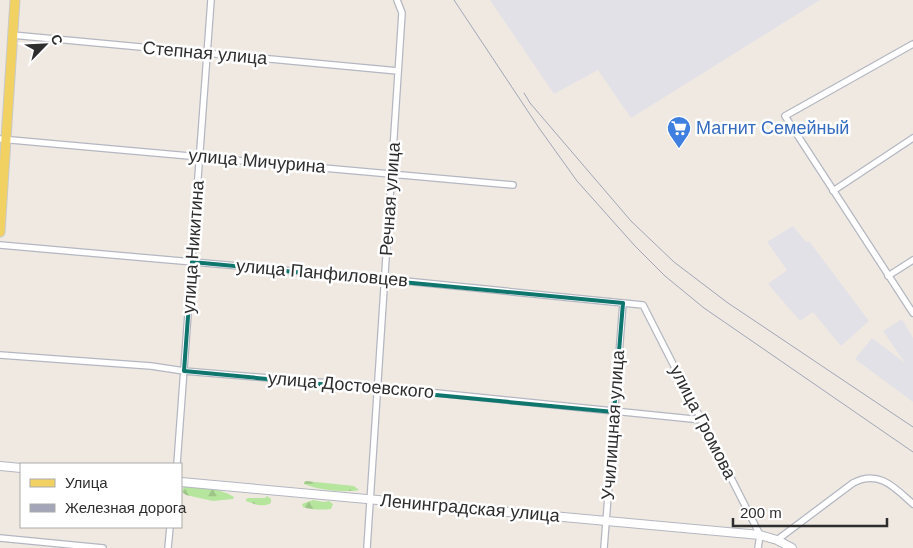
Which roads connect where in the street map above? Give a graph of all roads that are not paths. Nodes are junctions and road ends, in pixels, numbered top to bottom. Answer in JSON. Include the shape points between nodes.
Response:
{"nodes":[{"id":1,"x":15,"y":0,"type":"edge"},
{"id":2,"x":211,"y":0,"type":"edge"},
{"id":3,"x":397,"y":0,"type":"edge"},
{"id":4,"x":12,"y":35,"type":"junction"},
{"id":5,"x":913,"y":44,"type":"edge"},
{"id":6,"x":207,"y":53,"type":"junction"},
{"id":7,"x":398,"y":71,"type":"junction"},
{"id":8,"x":913,"y":138,"type":"edge"},
{"id":9,"x":3,"y":140,"type":"edge"},
{"id":10,"x":200,"y":156,"type":"junction"},
{"id":11,"x":391,"y":174,"type":"junction"},
{"id":12,"x":513,"y":185,"type":"dead end"},
{"id":13,"x":834,"y":191,"type":"junction"},
{"id":14,"x":0,"y":232,"type":"edge"},
{"id":15,"x":0,"y":245,"type":"edge"},
{"id":16,"x":913,"y":260,"type":"edge"},
{"id":17,"x":192,"y":262,"type":"junction"},
{"id":18,"x":888,"y":276,"type":"junction"},
{"id":19,"x":385,"y":278,"type":"junction"},
{"id":20,"x":622,"y":303,"type":"junction"},
{"id":21,"x":643,"y":305,"type":"joint"},
{"id":22,"x":913,"y":313,"type":"edge"},
{"id":23,"x":0,"y":355,"type":"edge"},
{"id":24,"x":184,"y":371,"type":"junction"},
{"id":25,"x":378,"y":387,"type":"junction"},
{"id":26,"x":614,"y":412,"type":"junction"},
{"id":27,"x":702,"y":420,"type":"junction"},
{"id":28,"x":177,"y":463,"type":"edge"},
{"id":29,"x":0,"y":466,"type":"edge"},
{"id":30,"x":20,"y":468,"type":"edge"},
{"id":31,"x":182,"y":482,"type":"edge"},
{"id":32,"x":370,"y":499,"type":"junction"},
{"id":33,"x":913,"y":504,"type":"edge"},
{"id":34,"x":606,"y":521,"type":"junction"},
{"id":35,"x":170,"y":528,"type":"edge"},
{"id":36,"x":760,"y":535,"type":"junction"},
{"id":37,"x":0,"y":538,"type":"edge"},
{"id":38,"x":777,"y":540,"type":"junction"},
{"id":39,"x":103,"y":548,"type":"edge"},
{"id":40,"x":168,"y":548,"type":"edge"},
{"id":41,"x":367,"y":548,"type":"edge"},
{"id":42,"x":604,"y":548,"type":"edge"},
{"id":43,"x":758,"y":548,"type":"edge"},
{"id":44,"x":792,"y":548,"type":"edge"}],
"edges":[{"from":1,"to":4,"type":"main road"},
{"from":2,"to":6,"type":"street","name":"улица Никитина"},
{"from":3,"to":7,"type":"street","name":"Речная улица","via":[[402,13]]},
{"from":4,"to":6,"type":"street","name":"Степная улица"},
{"from":4,"to":9,"type":"main road"},
{"from":5,"to":13,"type":"street","via":[[784,116]]},
{"from":6,"to":7,"type":"street","name":"Степная улица"},
{"from":6,"to":10,"type":"street","name":"улица Никитина"},
{"from":7,"to":11,"type":"street","name":"Речная улица"},
{"from":8,"to":13,"type":"street"},
{"from":9,"to":10,"type":"street","name":"улица Мичурина"},
{"from":9,"to":14,"type":"main road"},
{"from":10,"to":11,"type":"street","name":"улица Мичурина"},
{"from":10,"to":17,"type":"street","name":"улица Никитина"},
{"from":11,"to":12,"type":"street","name":"улица Мичурина"},
{"from":11,"to":19,"type":"street","name":"Речная улица"},
{"from":13,"to":18,"type":"street"},
{"from":15,"to":17,"type":"street","name":"улица Панфиловцев"},
{"from":16,"to":18,"type":"street"},
{"from":17,"to":19,"type":"street","name":"улица Панфиловцев"},
{"from":17,"to":24,"type":"street","name":"улица Никитина"},
{"from":18,"to":22,"type":"street"},
{"from":19,"to":20,"type":"street","name":"улица Панфиловцев"},
{"from":19,"to":25,"type":"street","name":"Речная улица"},
{"from":20,"to":21,"type":"street","name":"улица Панфиловцев"},
{"from":20,"to":26,"type":"street","name":"Училищная улица"},
{"from":21,"to":27,"type":"street","name":"улица Громова"},
{"from":23,"to":24,"type":"street","name":"улица Достоевского"},
{"from":24,"to":25,"type":"street","name":"улица Достоевского"},
{"from":24,"to":28,"type":"street","name":"улица Никитина"},
{"from":25,"to":26,"type":"street","name":"улица Достоевского"},
{"from":25,"to":32,"type":"street","name":"Речная улица"},
{"from":26,"to":27,"type":"street","name":"улица Достоевского"},
{"from":26,"to":34,"type":"street","name":"Училищная улица"},
{"from":27,"to":36,"type":"street","name":"улица Громова"},
{"from":29,"to":30,"type":"street"},
{"from":31,"to":32,"type":"street","name":"Ленинградская улица"},
{"from":32,"to":34,"type":"street","name":"Ленинградская улица"},
{"from":32,"to":41,"type":"street","name":"Речная улица"},
{"from":33,"to":38,"type":"street","via":[[883,481],[862,478]]},
{"from":34,"to":36,"type":"street","name":"Ленинградская улица"},
{"from":34,"to":42,"type":"street","name":"Училищная улица"},
{"from":35,"to":40,"type":"street"},
{"from":36,"to":38,"type":"street"},
{"from":36,"to":43,"type":"street"},
{"from":37,"to":39,"type":"street"},
{"from":38,"to":44,"type":"street"}]}
